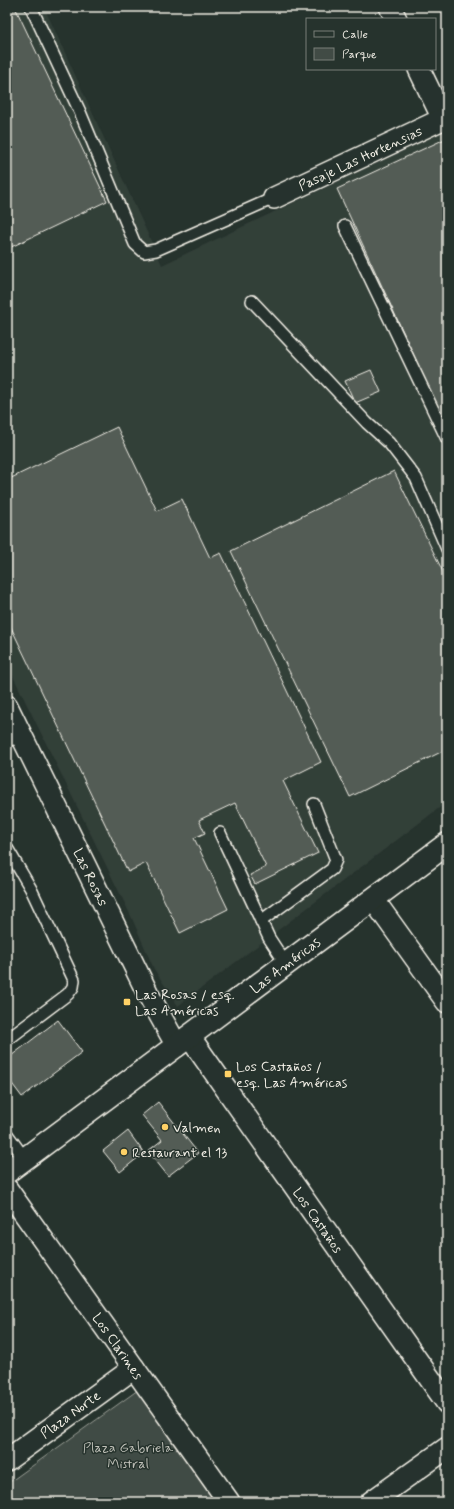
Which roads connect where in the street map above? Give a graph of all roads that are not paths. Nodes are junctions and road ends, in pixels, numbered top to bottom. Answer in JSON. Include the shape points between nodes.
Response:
{"nodes":[{"id":1,"x":31,"y":7,"type":"edge"},
{"id":2,"x":421,"y":70,"type":"edge"},
{"id":3,"x":445,"y":118,"type":"edge"},
{"id":4,"x":274,"y":198,"type":"joint"},
{"id":5,"x":345,"y":226,"type":"dead end"},
{"id":6,"x":252,"y":301,"type":"dead end"},
{"id":7,"x":447,"y":439,"type":"edge"},
{"id":8,"x":447,"y":548,"type":"edge"},
{"id":9,"x":7,"y":706,"type":"edge"},
{"id":10,"x":14,"y":738,"type":"edge"},
{"id":11,"x":314,"y":804,"type":"dead end"},
{"id":12,"x":220,"y":833,"type":"dead end"},
{"id":13,"x":447,"y":844,"type":"edge"},
{"id":14,"x":7,"y":848,"type":"edge"},
{"id":15,"x":373,"y":899,"type":"junction"},
{"id":16,"x":261,"y":921,"type":"junction"},
{"id":17,"x":286,"y":964,"type":"junction"},
{"id":18,"x":447,"y":1002,"type":"edge"},
{"id":19,"x":7,"y":1040,"type":"edge"},
{"id":20,"x":183,"y":1041,"type":"junction"},
{"id":21,"x":7,"y":1134,"type":"edge"},
{"id":22,"x":24,"y":1159,"type":"junction"},
{"id":23,"x":7,"y":1172,"type":"edge"},
{"id":24,"x":7,"y":1189,"type":"edge"},
{"id":25,"x":134,"y":1368,"type":"junction"},
{"id":26,"x":447,"y":1403,"type":"edge"},
{"id":27,"x":447,"y":1448,"type":"edge"},
{"id":28,"x":7,"y":1460,"type":"edge"},
{"id":29,"x":229,"y":1502,"type":"edge"},
{"id":30,"x":371,"y":1502,"type":"edge"}],
"edges":[{"from":1,"to":4,"type":"lane","via":[[80,112],[135,244],[144,252],[156,250]]},
{"from":2,"to":3,"type":"street"},
{"from":3,"to":4,"type":"street","name":"Pasaje Las Hortensias"},
{"from":5,"to":7,"type":"lane"},
{"from":6,"to":8,"type":"lane","via":[[389,443],[416,478]]},
{"from":9,"to":10,"type":"street","name":"Las Rosas"},
{"from":10,"to":20,"type":"street","name":"Las Rosas","via":[[148,994]]},
{"from":11,"to":16,"type":"lane","via":[[336,860],[332,868]]},
{"from":12,"to":16,"type":"lane"},
{"from":13,"to":15,"type":"street","name":"Las Américas"},
{"from":14,"to":19,"type":"lane","via":[[31,889],[74,980],[68,994]]},
{"from":15,"to":17,"type":"street","name":"Las Américas"},
{"from":15,"to":18,"type":"street"},
{"from":16,"to":17,"type":"lane"},
{"from":17,"to":20,"type":"street","name":"Las Américas"},
{"from":20,"to":22,"type":"street","name":"Las Américas"},
{"from":20,"to":26,"type":"street","name":"Los Castaños"},
{"from":21,"to":22,"type":"lane"},
{"from":22,"to":23,"type":"street","name":"Las Américas"},
{"from":24,"to":25,"type":"street","name":"Los Clarines"},
{"from":25,"to":28,"type":"street","name":"Plaza Norte"},
{"from":25,"to":29,"type":"street","name":"Los Clarines"},
{"from":27,"to":30,"type":"street"}]}
